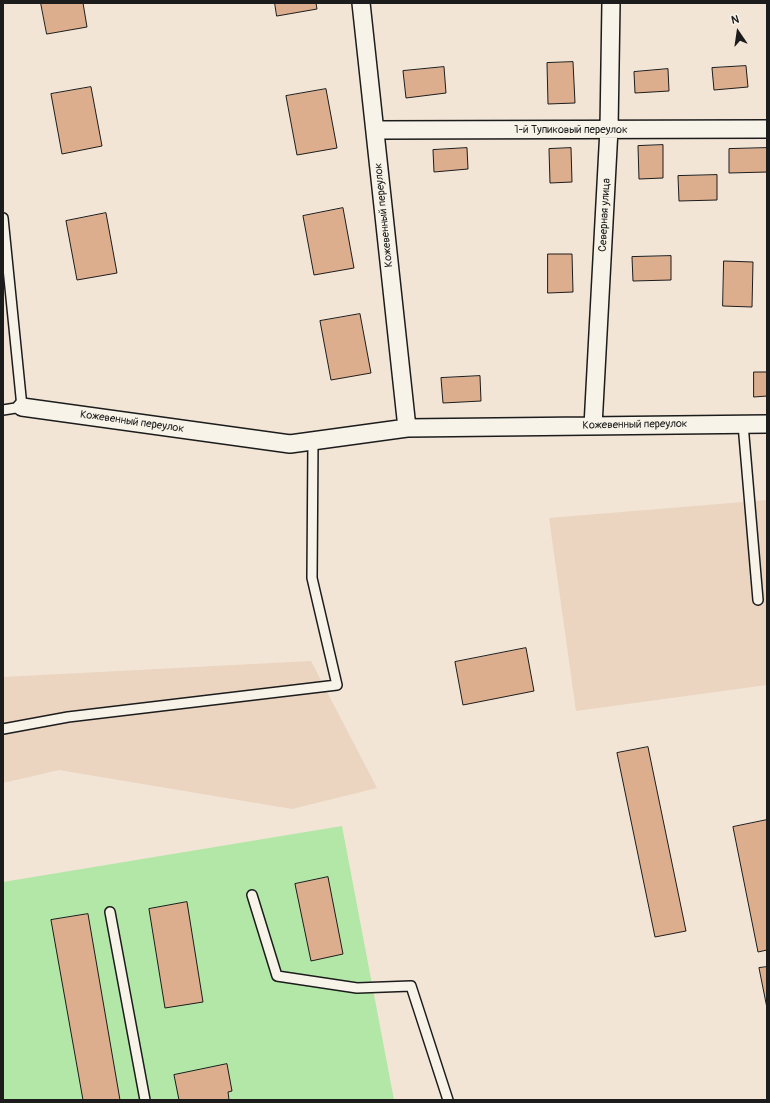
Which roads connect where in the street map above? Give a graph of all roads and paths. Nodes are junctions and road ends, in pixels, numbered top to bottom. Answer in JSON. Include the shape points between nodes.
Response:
{"nodes":[{"id":1,"x":361,"y":3,"type":"edge"},
{"id":2,"x":611,"y":3,"type":"edge"},
{"id":3,"x":609,"y":129,"type":"junction"},
{"id":4,"x":767,"y":129,"type":"edge"},
{"id":5,"x":375,"y":130,"type":"junction"},
{"id":6,"x":3,"y":218,"type":"edge"},
{"id":7,"x":22,"y":407,"type":"junction"},
{"id":8,"x":3,"y":410,"type":"edge"},
{"id":9,"x":743,"y":424,"type":"junction"},
{"id":10,"x":767,"y":424,"type":"edge"},
{"id":11,"x":593,"y":426,"type":"junction"},
{"id":12,"x":407,"y":428,"type":"junction"},
{"id":13,"x":313,"y":441,"type":"junction"},
{"id":14,"x":758,"y":600,"type":"dead end"},
{"id":15,"x":3,"y":729,"type":"edge"},
{"id":16,"x":252,"y":895,"type":"dead end"},
{"id":17,"x":110,"y":912,"type":"dead end"},
{"id":18,"x":145,"y":1100,"type":"edge"},
{"id":19,"x":448,"y":1100,"type":"edge"}],
"edges":[{"from":1,"to":5,"type":"street","name":"Кожевенный переулок"},
{"from":2,"to":3,"type":"street","name":"Северная улица"},
{"from":3,"to":4,"type":"street","name":"1-й Тупиковый переулок"},
{"from":3,"to":5,"type":"street","name":"1-й Тупиковый переулок"},
{"from":3,"to":11,"type":"street","name":"Северная улица"},
{"from":5,"to":12,"type":"street","name":"Кожевенный переулок"},
{"from":6,"to":7,"type":"lane"},
{"from":7,"to":8,"type":"lane"},
{"from":7,"to":13,"type":"street","name":"Кожевенный переулок","via":[[290,444]]},
{"from":9,"to":10,"type":"street","name":"Кожевенный переулок"},
{"from":9,"to":11,"type":"street","name":"Кожевенный переулок"},
{"from":9,"to":14,"type":"lane"},
{"from":11,"to":12,"type":"street","name":"Кожевенный переулок"},
{"from":12,"to":13,"type":"street","name":"Кожевенный переулок"},
{"from":13,"to":15,"type":"lane","via":[[312,578],[337,685],[68,717]]},
{"from":16,"to":19,"type":"lane","via":[[277,976],[357,988],[411,986]]},
{"from":17,"to":18,"type":"lane"}]}
